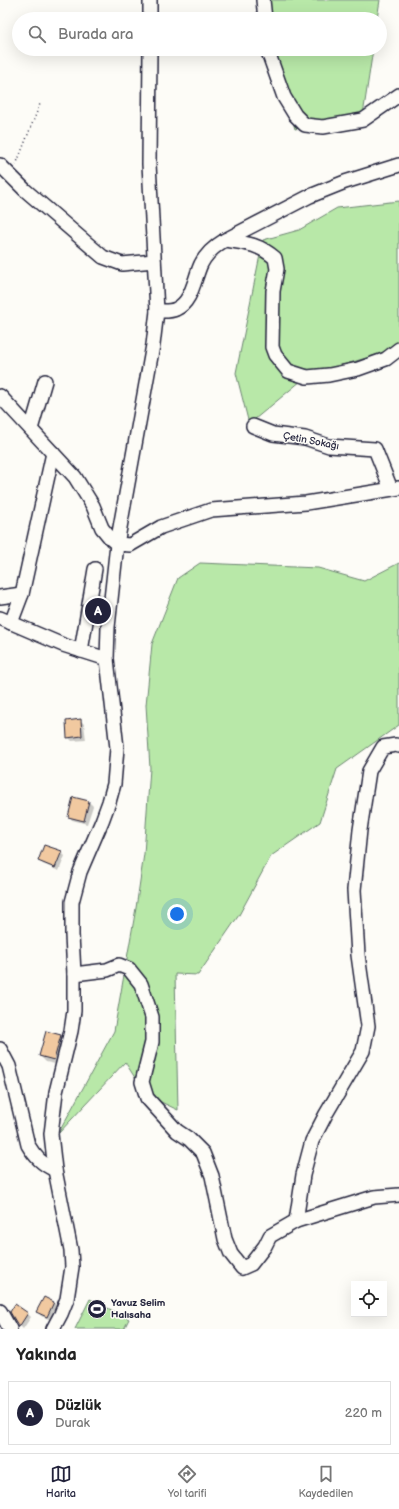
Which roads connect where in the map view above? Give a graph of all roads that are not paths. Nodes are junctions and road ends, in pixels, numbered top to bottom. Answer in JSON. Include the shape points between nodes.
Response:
{"nodes":[{"id":1,"x":160,"y":0,"type":"edge"},
{"id":2,"x":263,"y":0,"type":"edge"},
{"id":3,"x":150,"y":10,"type":"edge"},
{"id":4,"x":264,"y":12,"type":"edge"},
{"id":5,"x":150,"y":56,"type":"edge"},
{"id":6,"x":269,"y":56,"type":"edge"},
{"id":7,"x":399,"y":96,"type":"edge"},
{"id":8,"x":0,"y":165,"type":"edge"},
{"id":9,"x":399,"y":165,"type":"edge"},
{"id":10,"x":224,"y":240,"type":"junction"},
{"id":11,"x":154,"y":261,"type":"junction"},
{"id":12,"x":157,"y":311,"type":"junction"},
{"id":13,"x":399,"y":349,"type":"edge"},
{"id":14,"x":45,"y":381,"type":"dead end"},
{"id":15,"x":0,"y":396,"type":"edge"},
{"id":16,"x":253,"y":426,"type":"dead end"},
{"id":17,"x":31,"y":429,"type":"junction"},
{"id":18,"x":53,"y":453,"type":"junction"},
{"id":19,"x":395,"y":488,"type":"edge"},
{"id":20,"x":117,"y":544,"type":"junction"},
{"id":21,"x":95,"y":569,"type":"dead end"},
{"id":22,"x":22,"y":594,"type":"junction"},
{"id":23,"x":0,"y":597,"type":"edge"},
{"id":24,"x":6,"y":620,"type":"edge"},
{"id":25,"x":81,"y":651,"type":"junction"},
{"id":26,"x":107,"y":659,"type":"junction"},
{"id":27,"x":399,"y":746,"type":"edge"},
{"id":28,"x":74,"y":974,"type":"junction"},
{"id":29,"x":0,"y":1049,"type":"edge"},
{"id":30,"x":54,"y":1170,"type":"junction"},
{"id":31,"x":399,"y":1195,"type":"edge"},
{"id":32,"x":296,"y":1221,"type":"junction"},
{"id":33,"x":0,"y":1311,"type":"edge"},
{"id":34,"x":10,"y":1329,"type":"edge"},
{"id":35,"x":53,"y":1329,"type":"edge"}],
"edges":[{"from":1,"to":3,"type":"street"},
{"from":2,"to":4,"type":"street"},
{"from":5,"to":11,"type":"street","via":[[149,164]]},
{"from":6,"to":7,"type":"street","via":[[284,97],[305,125],[323,127],[363,120]]},
{"from":8,"to":11,"type":"street","via":[[103,257],[122,264]]},
{"from":9,"to":10,"type":"street","via":[[310,196]]},
{"from":10,"to":12,"type":"street","via":[[204,260],[183,304],[174,310]]},
{"from":10,"to":13,"type":"street","via":[[260,247],[276,258],[272,291],[272,347],[288,371],[308,377],[329,375],[358,369],[386,359]]},
{"from":11,"to":12,"type":"street"},
{"from":12,"to":20,"type":"street"},
{"from":14,"to":17,"type":"street"},
{"from":15,"to":17,"type":"street"},
{"from":16,"to":19,"type":"street","name":"Çetin Sokağı","via":[[273,434],[305,438],[329,446],[375,449]]},
{"from":17,"to":18,"type":"street"},
{"from":18,"to":20,"type":"street","via":[[75,477],[93,506],[102,528]]},
{"from":18,"to":22,"type":"street"},
{"from":19,"to":20,"type":"street","via":[[306,502],[211,510],[161,528],[130,545]]},
{"from":20,"to":26,"type":"street"},
{"from":21,"to":25,"type":"street"},
{"from":22,"to":23,"type":"street"},
{"from":22,"to":24,"type":"street"},
{"from":24,"to":25,"type":"street"},
{"from":25,"to":26,"type":"street"},
{"from":26,"to":28,"type":"street","via":[[116,768],[109,802],[75,886],[72,916]]},
{"from":27,"to":32,"type":"street","via":[[383,747],[369,771],[360,830],[354,890],[358,955],[368,1026],[363,1052],[312,1141],[303,1175]]},
{"from":28,"to":30,"type":"street","via":[[72,1031],[52,1116]]},
{"from":28,"to":32,"type":"street","via":[[107,970],[119,965],[129,969],[141,984],[152,1017],[152,1042],[142,1082],[147,1098],[177,1131],[204,1153],[212,1176],[225,1239],[231,1254],[242,1268],[251,1264],[270,1236]]},
{"from":29,"to":30,"type":"street","via":[[9,1066],[28,1145],[39,1161]]},
{"from":30,"to":35,"type":"street","via":[[72,1250],[72,1267],[67,1299]]},
{"from":31,"to":32,"type":"street","via":[[374,1197]]},
{"from":33,"to":34,"type":"street"}]}
